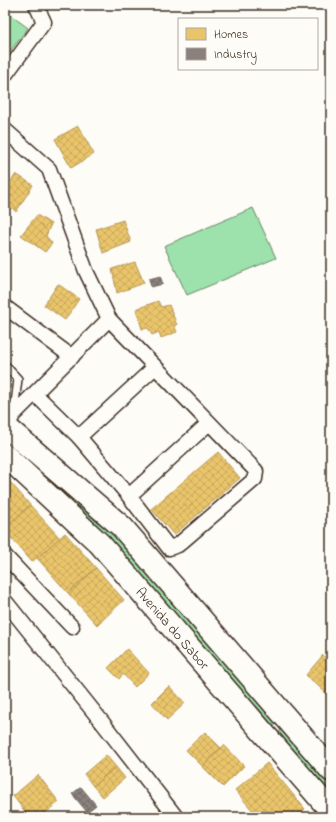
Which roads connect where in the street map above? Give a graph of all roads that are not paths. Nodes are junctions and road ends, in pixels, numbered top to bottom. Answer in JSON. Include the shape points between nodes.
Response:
{"nodes":[{"id":1,"x":36,"y":5,"type":"edge"},
{"id":2,"x":5,"y":75,"type":"edge"},
{"id":3,"x":5,"y":130,"type":"edge"},
{"id":4,"x":5,"y":307,"type":"edge"},
{"id":5,"x":109,"y":320,"type":"junction"},
{"id":6,"x":72,"y":357,"type":"junction"},
{"id":7,"x":5,"y":365,"type":"edge"},
{"id":8,"x":155,"y":367,"type":"junction"},
{"id":9,"x":34,"y":394,"type":"junction"},
{"id":10,"x":5,"y":402,"type":"edge"},
{"id":11,"x":210,"y":423,"type":"junction"},
{"id":12,"x":8,"y":424,"type":"edge"},
{"id":13,"x":79,"y":437,"type":"junction"},
{"id":14,"x":5,"y":455,"type":"edge"},
{"id":15,"x":129,"y":496,"type":"junction"},
{"id":16,"x":5,"y":556,"type":"edge"},
{"id":17,"x":5,"y":601,"type":"edge"},
{"id":18,"x":72,"y":627,"type":"dead end"},
{"id":19,"x":331,"y":770,"type":"edge"},
{"id":20,"x":331,"y":811,"type":"edge"},
{"id":21,"x":176,"y":817,"type":"edge"}],
"edges":[{"from":1,"to":2,"type":"street","via":[[44,22]]},
{"from":3,"to":5,"type":"street","via":[[49,169],[86,271]]},
{"from":4,"to":6,"type":"street"},
{"from":5,"to":6,"type":"street"},
{"from":5,"to":8,"type":"street"},
{"from":6,"to":9,"type":"street"},
{"from":7,"to":12,"type":"lane","via":[[18,379]]},
{"from":8,"to":11,"type":"street"},
{"from":8,"to":13,"type":"street"},
{"from":9,"to":12,"type":"street"},
{"from":9,"to":13,"type":"street"},
{"from":10,"to":12,"type":"lane"},
{"from":11,"to":15,"type":"street"},
{"from":11,"to":15,"type":"street","via":[[256,471],[255,479],[178,545],[169,548]]},
{"from":12,"to":19,"type":"main road","name":"Avenida do Sabor","via":[[122,528]]},
{"from":13,"to":15,"type":"street"},
{"from":14,"to":20,"type":"main road","name":"Avenida do Sabor","via":[[100,544]]},
{"from":16,"to":18,"type":"street"},
{"from":17,"to":21,"type":"street"}]}
